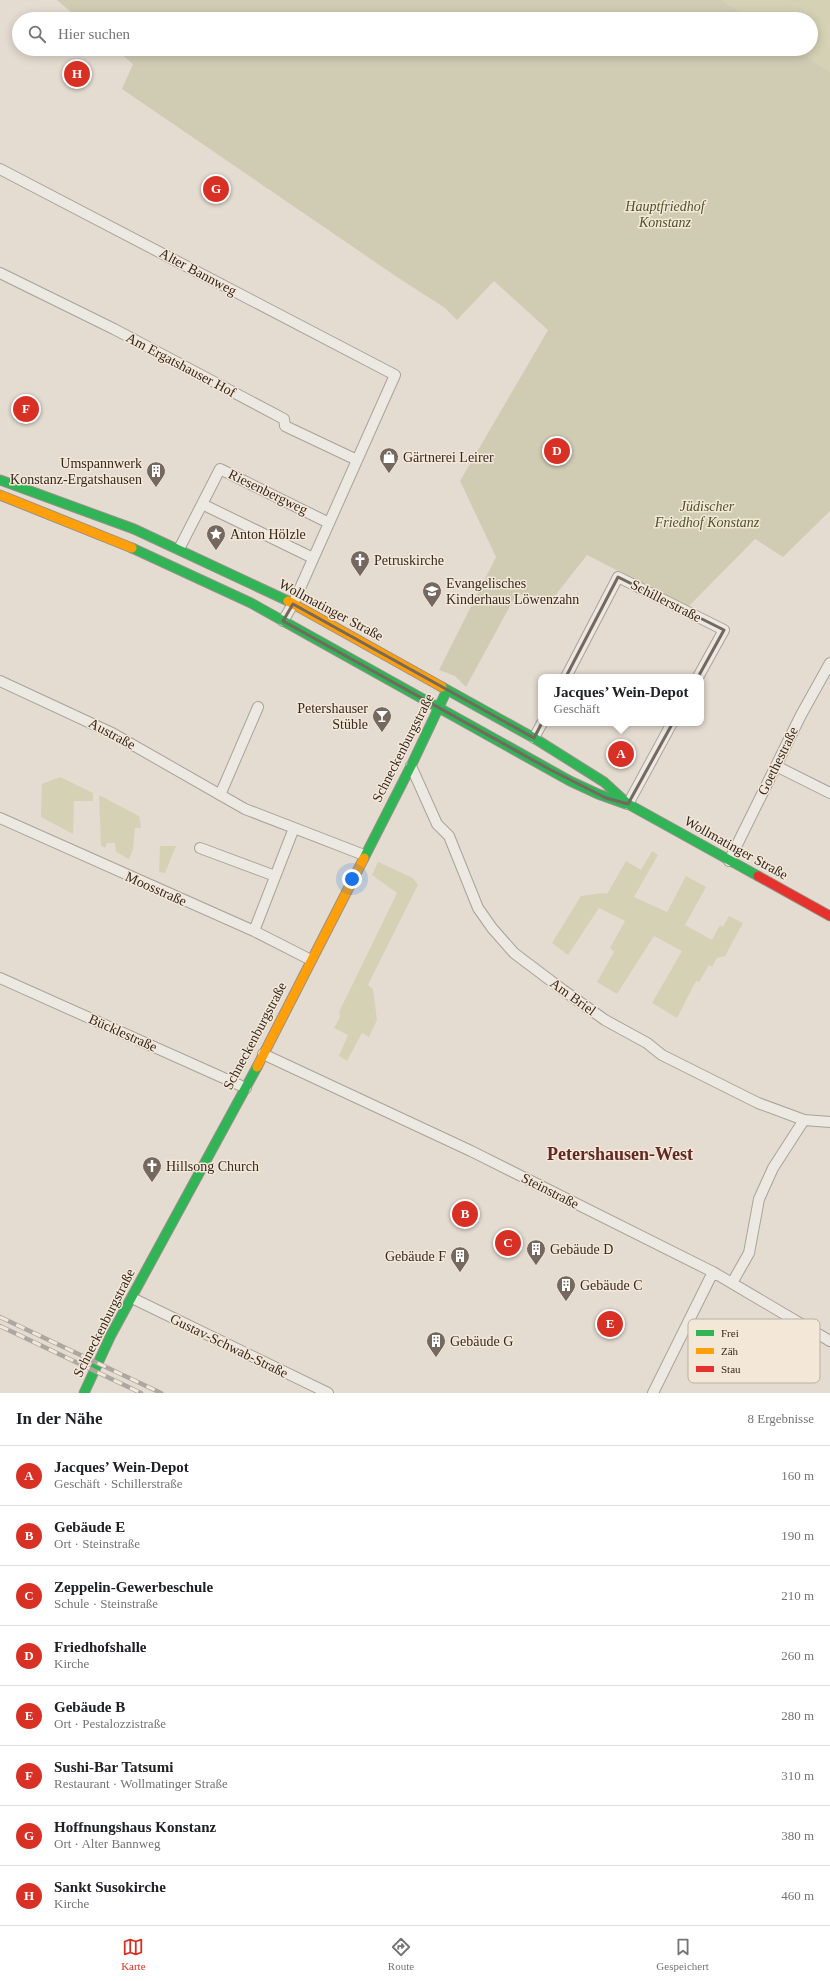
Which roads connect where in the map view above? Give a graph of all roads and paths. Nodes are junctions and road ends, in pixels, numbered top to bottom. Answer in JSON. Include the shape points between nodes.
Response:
{"nodes":[{"id":1,"x":0,"y":169,"type":"edge"},
{"id":2,"x":0,"y":273,"type":"edge"},
{"id":3,"x":357,"y":460,"type":"junction"},
{"id":4,"x":0,"y":480,"type":"edge"},
{"id":5,"x":0,"y":495,"type":"edge"},
{"id":6,"x":202,"y":504,"type":"junction"},
{"id":7,"x":329,"y":523,"type":"junction"},
{"id":8,"x":179,"y":549,"type":"junction"},
{"id":9,"x":313,"y":558,"type":"junction"},
{"id":10,"x":293,"y":604,"type":"junction"},
{"id":11,"x":283,"y":621,"type":"junction"},
{"id":12,"x":830,"y":663,"type":"edge"},
{"id":13,"x":568,"y":674,"type":"edge"},
{"id":14,"x":700,"y":674,"type":"edge"},
{"id":15,"x":0,"y":680,"type":"edge"},
{"id":16,"x":447,"y":690,"type":"junction"},
{"id":17,"x":258,"y":707,"type":"dead end"},
{"id":18,"x":438,"y":709,"type":"junction"},
{"id":19,"x":540,"y":726,"type":"edge"},
{"id":20,"x":670,"y":726,"type":"edge"},
{"id":21,"x":534,"y":738,"type":"junction"},
{"id":22,"x":411,"y":766,"type":"junction"},
{"id":23,"x":776,"y":766,"type":"junction"},
{"id":24,"x":830,"y":793,"type":"edge"},
{"id":25,"x":220,"y":795,"type":"junction"},
{"id":26,"x":628,"y":804,"type":"junction"},
{"id":27,"x":0,"y":818,"type":"edge"},
{"id":28,"x":294,"y":828,"type":"junction"},
{"id":29,"x":200,"y":848,"type":"dead end"},
{"id":30,"x":364,"y":855,"type":"junction"},
{"id":31,"x":729,"y":861,"type":"junction"},
{"id":32,"x":275,"y":876,"type":"junction"},
{"id":33,"x":830,"y":916,"type":"edge"},
{"id":34,"x":254,"y":931,"type":"junction"},
{"id":35,"x":311,"y":960,"type":"junction"},
{"id":36,"x":0,"y":978,"type":"edge"},
{"id":37,"x":263,"y":1054,"type":"junction"},
{"id":38,"x":246,"y":1088,"type":"junction"},
{"id":39,"x":804,"y":1120,"type":"junction"},
{"id":40,"x":830,"y":1122,"type":"edge"},
{"id":41,"x":713,"y":1272,"type":"junction"},
{"id":42,"x":732,"y":1283,"type":"junction"},
{"id":43,"x":132,"y":1298,"type":"junction"},
{"id":44,"x":690,"y":1319,"type":"edge"},
{"id":45,"x":793,"y":1319,"type":"edge"},
{"id":46,"x":688,"y":1322,"type":"edge"},
{"id":47,"x":820,"y":1335,"type":"edge"},
{"id":48,"x":830,"y":1341,"type":"edge"},
{"id":49,"x":84,"y":1393,"type":"edge"},
{"id":50,"x":328,"y":1393,"type":"edge"},
{"id":51,"x":653,"y":1393,"type":"edge"}],
"edges":[{"from":1,"to":3,"type":"street","name":"Alter Bannweg","via":[[395,376]]},
{"from":2,"to":3,"type":"street","name":"Am Ergatshauser Hof","via":[[114,329],[284,419],[285,426]]},
{"from":3,"to":7,"type":"street"},
{"from":4,"to":8,"type":"main road","name":"Wollmatinger Straße"},
{"from":5,"to":11,"type":"main road","name":"Wollmatinger Straße","via":[[113,540],[208,583]]},
{"from":6,"to":7,"type":"street","name":"Riesenbergweg","via":[[220,469]]},
{"from":6,"to":8,"type":"street","name":"Riesenbergweg"},
{"from":6,"to":9,"type":"street"},
{"from":7,"to":9,"type":"street"},
{"from":8,"to":10,"type":"main road","name":"Wollmatinger Straße"},
{"from":9,"to":10,"type":"street"},
{"from":10,"to":11,"type":"street"},
{"from":10,"to":16,"type":"main road","name":"Wollmatinger Straße"},
{"from":11,"to":18,"type":"main road","name":"Wollmatinger Straße"},
{"from":12,"to":23,"type":"street","name":"Goethestraße"},
{"from":13,"to":14,"type":"street","name":"Schillerstraße","via":[[618,577],[724,630]]},
{"from":15,"to":25,"type":"street","name":"Austraße","via":[[112,733]]},
{"from":16,"to":18,"type":"main road","name":"Schneckenburgstraße"},
{"from":16,"to":21,"type":"main road","name":"Wollmatinger Straße"},
{"from":17,"to":25,"type":"street"},
{"from":18,"to":22,"type":"main road","name":"Schneckenburgstraße"},
{"from":18,"to":26,"type":"main road","name":"Wollmatinger Straße","via":[[606,798]]},
{"from":19,"to":21,"type":"street"},
{"from":20,"to":26,"type":"street"},
{"from":21,"to":26,"type":"main road","name":"Wollmatinger Straße","via":[[604,782]]},
{"from":22,"to":30,"type":"main road","name":"Schneckenburgstraße"},
{"from":22,"to":39,"type":"street","name":"Am Briel","via":[[437,824],[448,836],[478,908],[514,953],[605,1020],[647,1043],[662,1055],[758,1103]]},
{"from":23,"to":24,"type":"street"},
{"from":23,"to":31,"type":"street","name":"Goethestraße"},
{"from":25,"to":28,"type":"street","name":"Austraße","via":[[245,809]]},
{"from":26,"to":31,"type":"main road","name":"Wollmatinger Straße"},
{"from":27,"to":34,"type":"street","name":"Moosstraße"},
{"from":28,"to":30,"type":"street","name":"Austraße"},
{"from":28,"to":32,"type":"street"},
{"from":29,"to":32,"type":"street"},
{"from":30,"to":35,"type":"main road","name":"Schneckenburgstraße"},
{"from":31,"to":33,"type":"main road","name":"Wollmatinger Straße"},
{"from":32,"to":34,"type":"street"},
{"from":34,"to":35,"type":"street","name":"Moosstraße"},
{"from":35,"to":37,"type":"main road","name":"Schneckenburgstraße"},
{"from":36,"to":38,"type":"street","name":"Bücklestraße"},
{"from":37,"to":38,"type":"main road","name":"Schneckenburgstraße"},
{"from":37,"to":41,"type":"street","name":"Steinstraße","via":[[471,1151]]},
{"from":38,"to":43,"type":"main road","name":"Schneckenburgstraße"},
{"from":39,"to":40,"type":"street","name":"Am Briel"},
{"from":39,"to":42,"type":"street","via":[[773,1168],[759,1199],[749,1253]]},
{"from":41,"to":42,"type":"street","name":"Steinstraße"},
{"from":41,"to":44,"type":"street"},
{"from":42,"to":45,"type":"street","name":"Steinstraße"},
{"from":43,"to":49,"type":"main road","name":"Schneckenburgstraße"},
{"from":43,"to":50,"type":"street","name":"Gustav-Schwab-Straße"},
{"from":46,"to":51,"type":"street"},
{"from":47,"to":48,"type":"street","name":"Steinstraße"}]}
